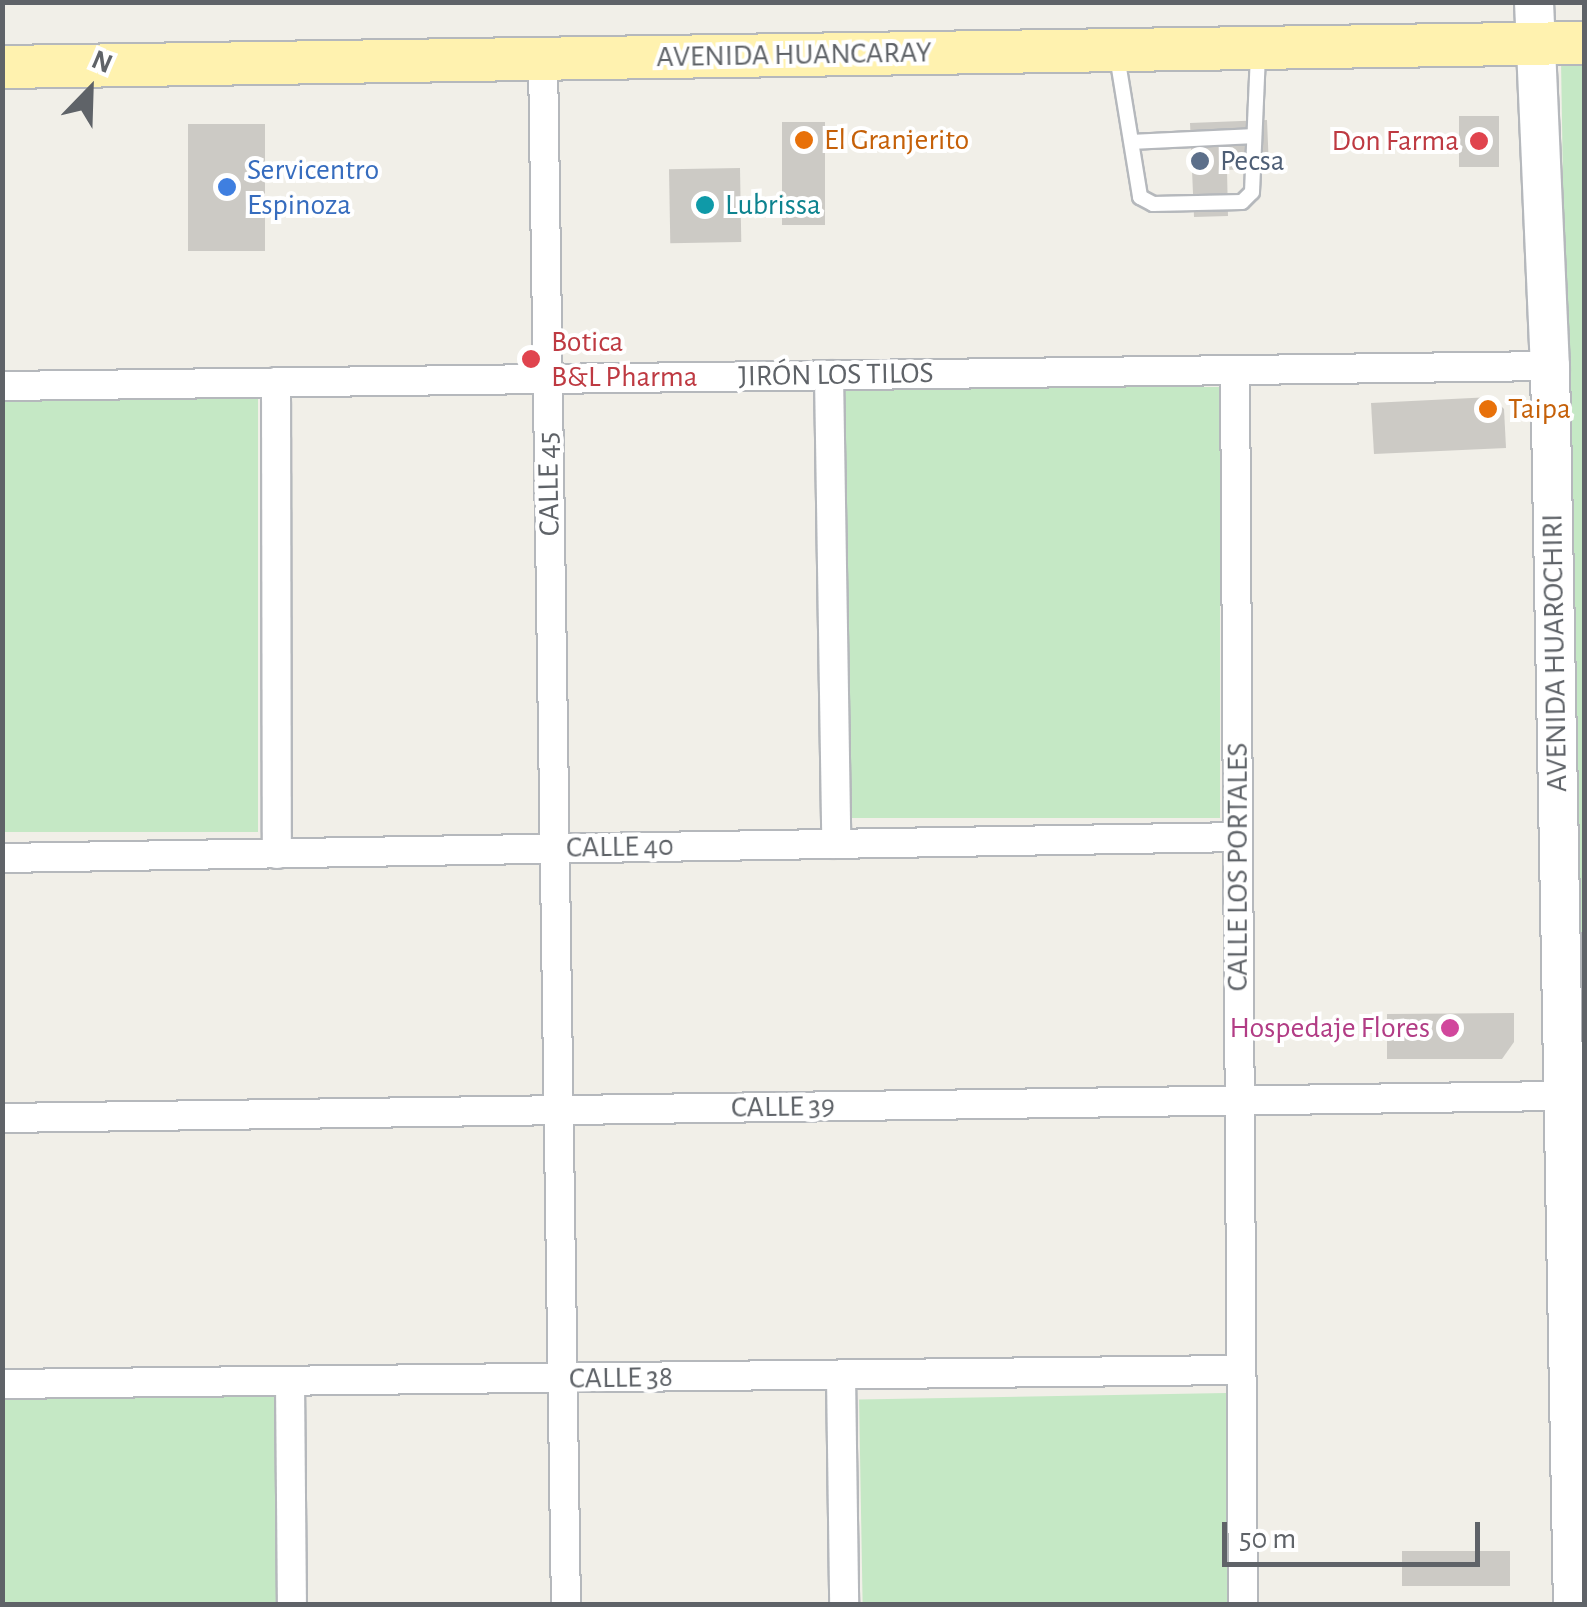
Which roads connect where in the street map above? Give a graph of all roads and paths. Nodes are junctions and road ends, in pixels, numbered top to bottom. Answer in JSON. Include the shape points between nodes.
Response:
{"nodes":[{"id":1,"x":1534,"y":2,"type":"edge"},
{"id":2,"x":1584,"y":43,"type":"edge"},
{"id":3,"x":1534,"y":45,"type":"junction"},
{"id":4,"x":1258,"y":49,"type":"junction"},
{"id":5,"x":1116,"y":51,"type":"junction"},
{"id":6,"x":543,"y":59,"type":"junction"},
{"id":7,"x":2,"y":67,"type":"edge"},
{"id":8,"x":1254,"y":136,"type":"junction"},
{"id":9,"x":1132,"y":142,"type":"junction"},
{"id":10,"x":1550,"y":366,"type":"junction"},
{"id":11,"x":1235,"y":370,"type":"junction"},
{"id":12,"x":828,"y":375,"type":"junction"},
{"id":13,"x":548,"y":378,"type":"junction"},
{"id":14,"x":276,"y":382,"type":"junction"},
{"id":15,"x":2,"y":386,"type":"edge"},
{"id":16,"x":1238,"y":837,"type":"junction"},
{"id":17,"x":836,"y":844,"type":"junction"},
{"id":18,"x":554,"y":848,"type":"junction"},
{"id":19,"x":277,"y":854,"type":"junction"},
{"id":20,"x":2,"y":858,"type":"edge"},
{"id":21,"x":1564,"y":1096,"type":"junction"},
{"id":22,"x":1238,"y":1101,"type":"junction"},
{"id":23,"x":558,"y":1110,"type":"junction"},
{"id":24,"x":2,"y":1118,"type":"edge"},
{"id":25,"x":1239,"y":1370,"type":"junction"},
{"id":26,"x":841,"y":1375,"type":"junction"},
{"id":27,"x":562,"y":1379,"type":"junction"},
{"id":28,"x":290,"y":1382,"type":"junction"},
{"id":29,"x":2,"y":1384,"type":"edge"},
{"id":30,"x":292,"y":1604,"type":"edge"},
{"id":31,"x":566,"y":1604,"type":"edge"},
{"id":32,"x":844,"y":1604,"type":"edge"},
{"id":33,"x":1243,"y":1604,"type":"edge"},
{"id":34,"x":1573,"y":1604,"type":"edge"}],
"edges":[{"from":1,"to":3,"type":"main road","name":"AVENIDA HUAROCHIRI"},
{"from":2,"to":3,"type":"main road","name":"AVENIDA HUANCARAY"},
{"from":3,"to":4,"type":"main road","name":"AVENIDA HUANCARAY"},
{"from":3,"to":10,"type":"main road","name":"AVENIDA HUAROCHIRI"},
{"from":4,"to":5,"type":"main road","name":"AVENIDA HUANCARAY"},
{"from":4,"to":8,"type":"lane"},
{"from":5,"to":6,"type":"main road","name":"AVENIDA HUANCARAY"},
{"from":5,"to":9,"type":"lane"},
{"from":6,"to":7,"type":"main road","name":"AVENIDA HUANCARAY"},
{"from":6,"to":13,"type":"street","name":"CALLE 45"},
{"from":8,"to":9,"type":"lane"},
{"from":8,"to":9,"type":"lane","via":[[1252,192],[1242,202],[1153,204],[1140,197]]},
{"from":10,"to":11,"type":"street","name":"JIRÓN LOS TILOS"},
{"from":10,"to":21,"type":"main road","name":"AVENIDA HUAROCHIRI"},
{"from":11,"to":12,"type":"street","name":"JIRÓN LOS TILOS"},
{"from":11,"to":16,"type":"street","name":"CALLE LOS PORTALES"},
{"from":12,"to":13,"type":"street","name":"JIRÓN LOS TILOS"},
{"from":12,"to":17,"type":"street"},
{"from":13,"to":14,"type":"street","name":"JIRÓN LOS TILOS"},
{"from":13,"to":18,"type":"street","name":"CALLE 45"},
{"from":14,"to":15,"type":"street","name":"JIRÓN LOS TILOS"},
{"from":14,"to":19,"type":"street"},
{"from":16,"to":17,"type":"street","name":"CALLE 40"},
{"from":16,"to":22,"type":"street","name":"CALLE LOS PORTALES"},
{"from":17,"to":18,"type":"street","name":"CALLE 40"},
{"from":18,"to":19,"type":"street","name":"CALLE 40"},
{"from":18,"to":23,"type":"street","name":"CALLE 45"},
{"from":19,"to":20,"type":"street","name":"CALLE 40"},
{"from":21,"to":22,"type":"street","name":"CALLE 39"},
{"from":21,"to":34,"type":"main road","name":"AVENIDA HUAROCHIRI"},
{"from":22,"to":23,"type":"street","name":"CALLE 39"},
{"from":22,"to":25,"type":"street","name":"CALLE LOS PORTALES"},
{"from":23,"to":24,"type":"street","name":"CALLE 39"},
{"from":23,"to":27,"type":"street","name":"CALLE 45"},
{"from":25,"to":26,"type":"street","name":"CALLE 38"},
{"from":25,"to":33,"type":"street","name":"CALLE LOS PORTALES"},
{"from":26,"to":27,"type":"street","name":"CALLE 38"},
{"from":26,"to":32,"type":"street"},
{"from":27,"to":28,"type":"street","name":"CALLE 38"},
{"from":27,"to":31,"type":"street"},
{"from":28,"to":29,"type":"street","name":"CALLE 38"},
{"from":28,"to":30,"type":"street"}]}
